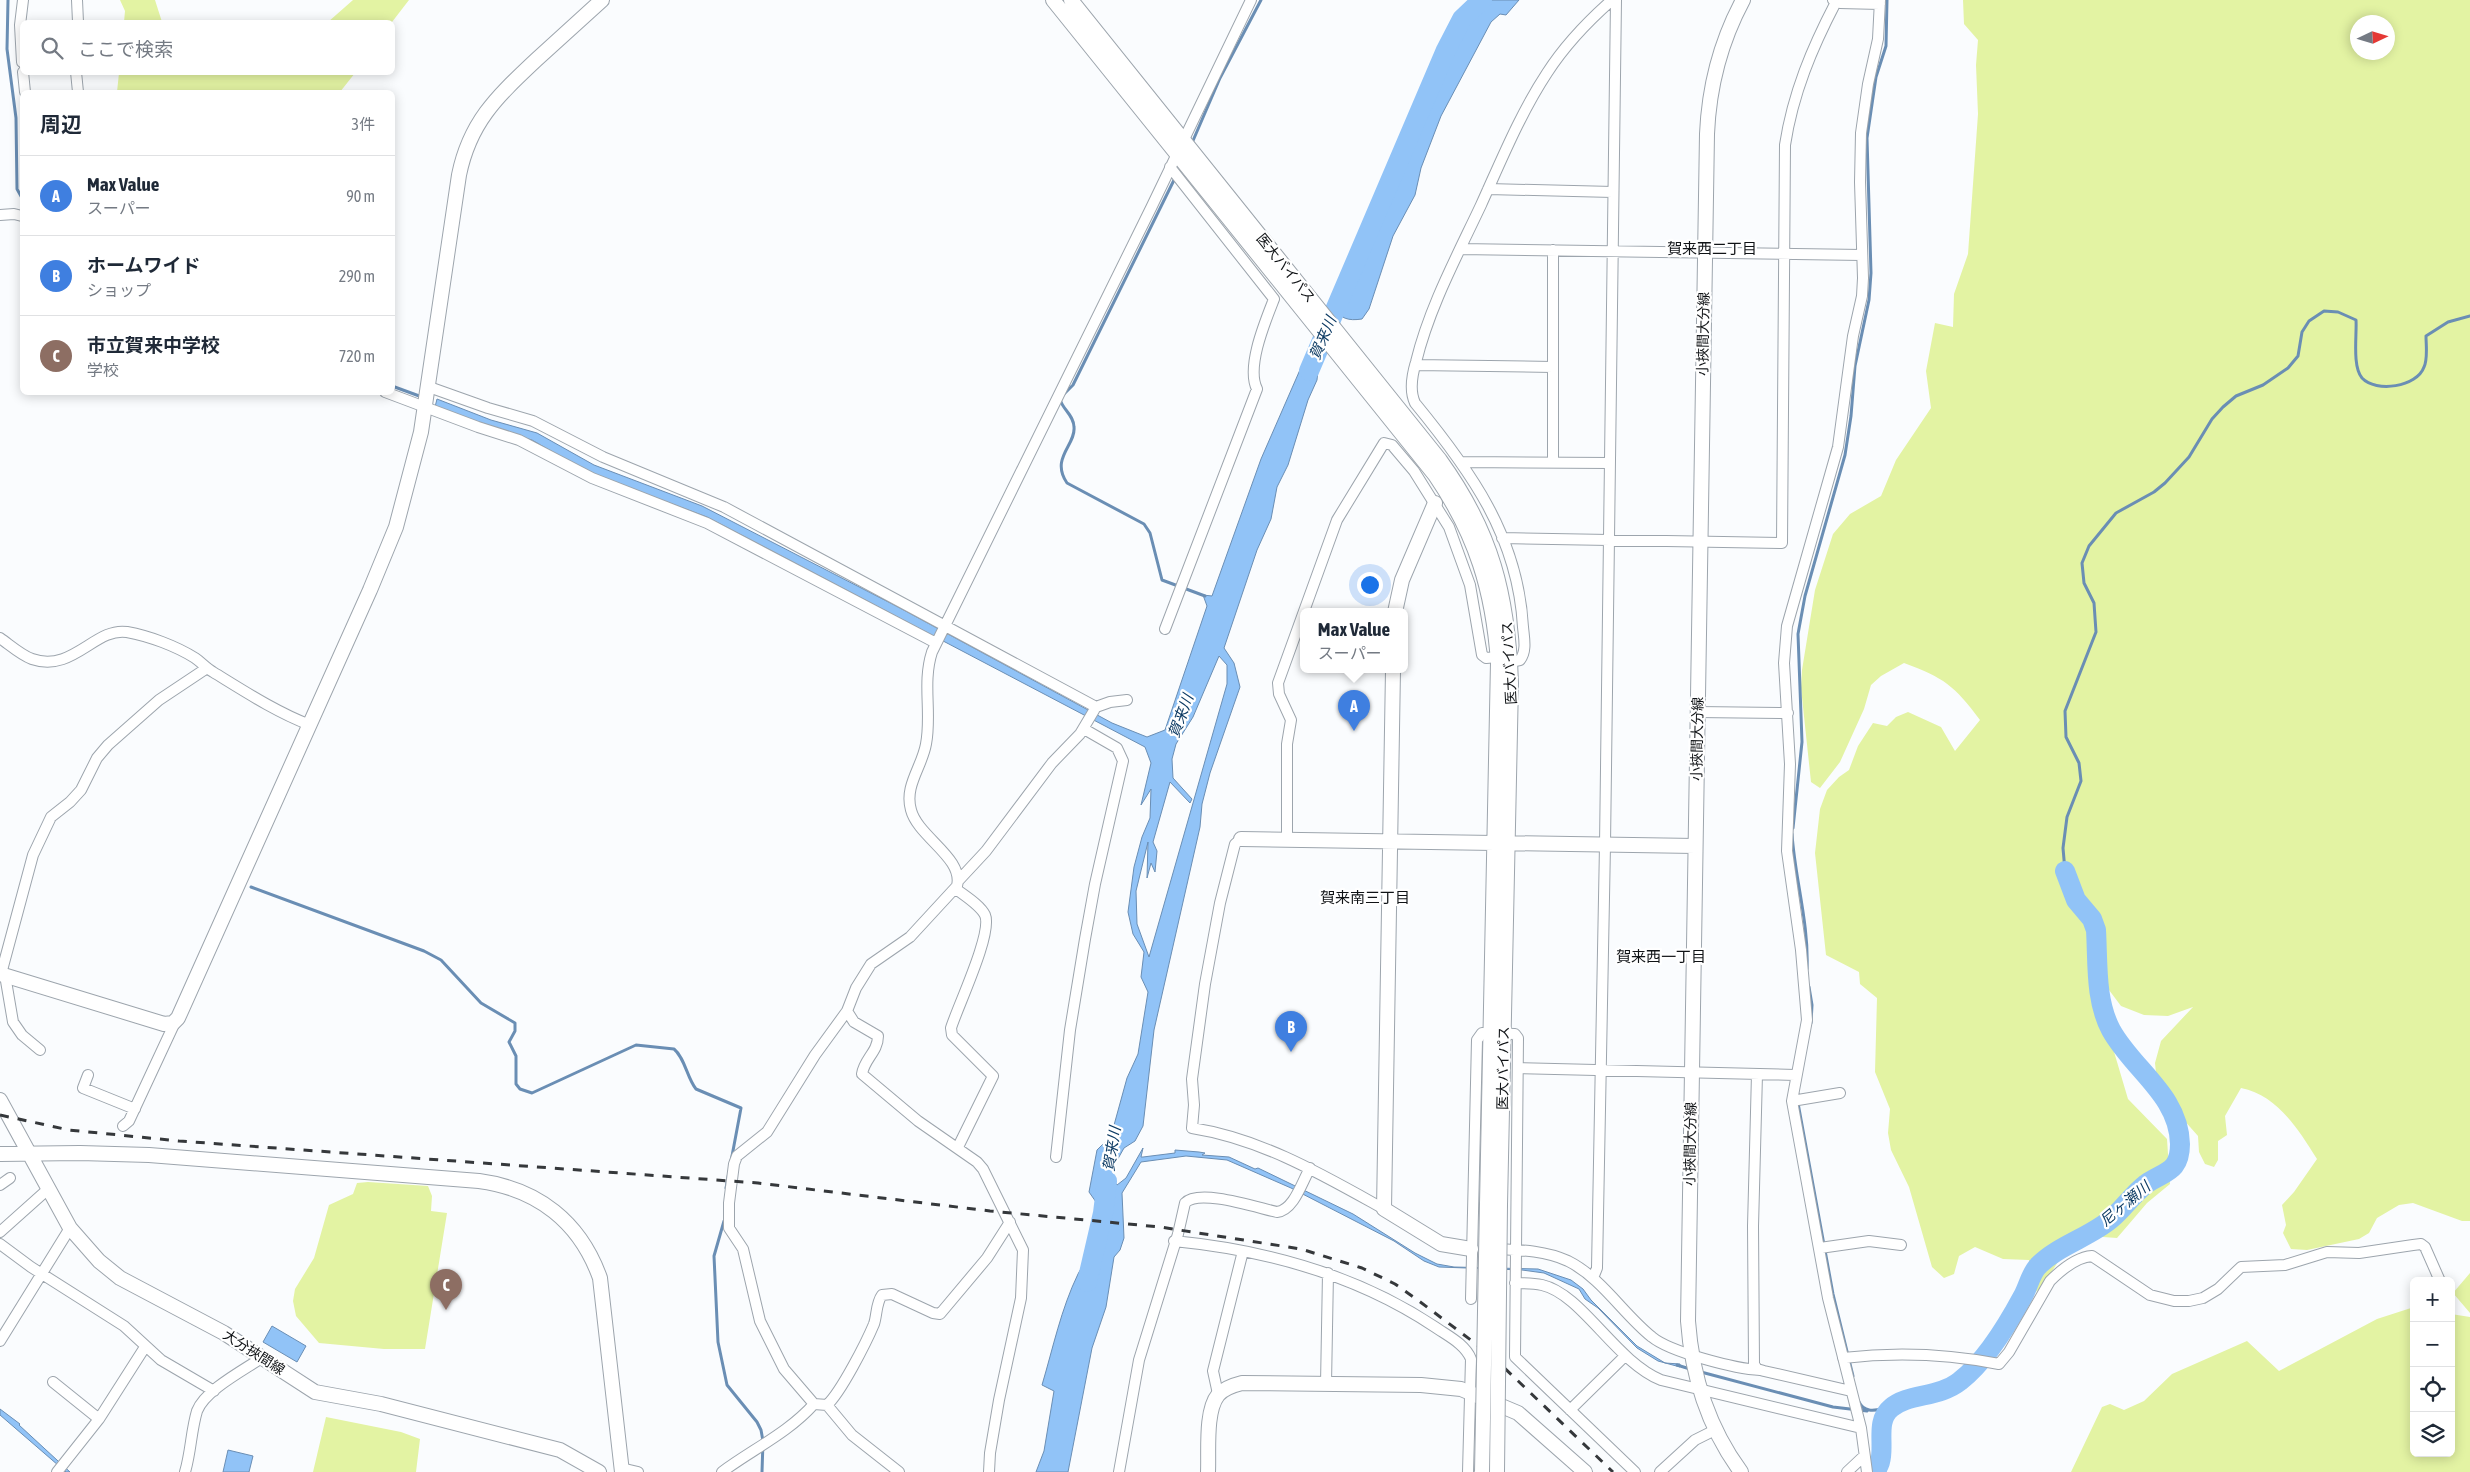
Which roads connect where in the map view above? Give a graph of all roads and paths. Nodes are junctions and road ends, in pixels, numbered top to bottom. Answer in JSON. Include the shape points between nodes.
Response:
{"nodes":[{"id":1,"x":23,"y":0,"type":"edge"},
{"id":2,"x":77,"y":0,"type":"edge"},
{"id":3,"x":602,"y":0,"type":"edge"},
{"id":4,"x":1054,"y":0,"type":"edge"},
{"id":5,"x":1071,"y":0,"type":"edge"},
{"id":6,"x":1251,"y":0,"type":"edge"},
{"id":7,"x":1614,"y":0,"type":"edge"},
{"id":8,"x":1743,"y":0,"type":"edge"},
{"id":9,"x":1834,"y":1,"type":"edge"},
{"id":10,"x":1880,"y":2,"type":"edge"},
{"id":11,"x":21,"y":20,"type":"edge"},
{"id":12,"x":78,"y":20,"type":"edge"},
{"id":13,"x":23,"y":75,"type":"edge"},
{"id":14,"x":76,"y":75,"type":"edge"},
{"id":15,"x":25,"y":90,"type":"edge"},
{"id":16,"x":78,"y":90,"type":"edge"},
{"id":17,"x":1186,"y":153,"type":"junction"},
{"id":18,"x":1170,"y":168,"type":"junction"},
{"id":19,"x":1488,"y":190,"type":"junction"},
{"id":20,"x":1613,"y":192,"type":"junction"},
{"id":21,"x":0,"y":215,"type":"edge"},
{"id":22,"x":20,"y":215,"type":"edge"},
{"id":23,"x":1460,"y":249,"type":"junction"},
{"id":24,"x":1553,"y":250,"type":"junction"},
{"id":25,"x":1613,"y":251,"type":"junction"},
{"id":26,"x":1704,"y":253,"type":"junction"},
{"id":27,"x":1783,"y":254,"type":"junction"},
{"id":28,"x":1862,"y":255,"type":"junction"},
{"id":29,"x":1415,"y":365,"type":"junction"},
{"id":30,"x":1553,"y":367,"type":"junction"},
{"id":31,"x":428,"y":389,"type":"junction"},
{"id":32,"x":393,"y":395,"type":"edge"},
{"id":33,"x":425,"y":407,"type":"junction"},
{"id":34,"x":1462,"y":462,"type":"junction"},
{"id":35,"x":1553,"y":462,"type":"junction"},
{"id":36,"x":1610,"y":462,"type":"junction"},
{"id":37,"x":1434,"y":503,"type":"junction"},
{"id":38,"x":1502,"y":538,"type":"junction"},
{"id":39,"x":1609,"y":540,"type":"junction"},
{"id":40,"x":1700,"y":542,"type":"junction"},
{"id":41,"x":1305,"y":608,"type":"edge"},
{"id":42,"x":1396,"y":608,"type":"edge"},
{"id":43,"x":1300,"y":622,"type":"edge"},
{"id":44,"x":945,"y":625,"type":"junction"},
{"id":45,"x":1165,"y":629,"type":"dead end"},
{"id":46,"x":0,"y":638,"type":"edge"},
{"id":47,"x":936,"y":643,"type":"junction"},
{"id":48,"x":1504,"y":660,"type":"junction"},
{"id":49,"x":207,"y":668,"type":"junction"},
{"id":50,"x":1393,"y":673,"type":"edge"},
{"id":51,"x":1127,"y":700,"type":"dead end"},
{"id":52,"x":1096,"y":707,"type":"junction"},
{"id":53,"x":1697,"y":712,"type":"junction"},
{"id":54,"x":1788,"y":713,"type":"junction"},
{"id":55,"x":310,"y":725,"type":"junction"},
{"id":56,"x":1084,"y":729,"type":"junction"},
{"id":57,"x":1241,"y":839,"type":"joint"},
{"id":58,"x":1287,"y":839,"type":"junction"},
{"id":59,"x":1392,"y":841,"type":"junction"},
{"id":60,"x":1501,"y":843,"type":"junction"},
{"id":61,"x":1605,"y":845,"type":"junction"},
{"id":62,"x":1695,"y":846,"type":"junction"},
{"id":63,"x":957,"y":884,"type":"junction"},
{"id":64,"x":2,"y":974,"type":"edge"},
{"id":65,"x":847,"y":1011,"type":"junction"},
{"id":66,"x":178,"y":1018,"type":"junction"},
{"id":67,"x":1497,"y":1034,"type":"junction"},
{"id":68,"x":40,"y":1050,"type":"dead end"},
{"id":69,"x":1518,"y":1068,"type":"junction"},
{"id":70,"x":1600,"y":1070,"type":"junction"},
{"id":71,"x":1691,"y":1072,"type":"junction"},
{"id":72,"x":1758,"y":1074,"type":"junction"},
{"id":73,"x":88,"y":1075,"type":"dead end"},
{"id":74,"x":1796,"y":1075,"type":"junction"},
{"id":75,"x":1840,"y":1093,"type":"dead end"},
{"id":76,"x":0,"y":1100,"type":"edge"},
{"id":77,"x":1792,"y":1101,"type":"junction"},
{"id":78,"x":135,"y":1109,"type":"junction"},
{"id":79,"x":123,"y":1126,"type":"dead end"},
{"id":80,"x":958,"y":1147,"type":"junction"},
{"id":81,"x":0,"y":1154,"type":"edge"},
{"id":82,"x":28,"y":1155,"type":"junction"},
{"id":83,"x":1056,"y":1157,"type":"dead end"},
{"id":84,"x":1310,"y":1168,"type":"junction"},
{"id":85,"x":10,"y":1178,"type":"dead end"},
{"id":86,"x":0,"y":1185,"type":"edge"},
{"id":87,"x":47,"y":1190,"type":"junction"},
{"id":88,"x":1493,"y":1205,"type":"junction"},
{"id":89,"x":1384,"y":1209,"type":"junction"},
{"id":90,"x":1010,"y":1222,"type":"junction"},
{"id":91,"x":70,"y":1228,"type":"junction"},
{"id":92,"x":0,"y":1232,"type":"edge"},
{"id":93,"x":1174,"y":1241,"type":"junction"},
{"id":94,"x":0,"y":1244,"type":"edge"},
{"id":95,"x":1901,"y":1244,"type":"dead end"},
{"id":96,"x":1471,"y":1248,"type":"junction"},
{"id":97,"x":1820,"y":1248,"type":"junction"},
{"id":98,"x":1243,"y":1250,"type":"junction"},
{"id":99,"x":1515,"y":1250,"type":"junction"},
{"id":100,"x":1328,"y":1273,"type":"junction"},
{"id":101,"x":42,"y":1274,"type":"junction"},
{"id":102,"x":2438,"y":1277,"type":"edge"},
{"id":103,"x":1593,"y":1278,"type":"junction"},
{"id":104,"x":1515,"y":1283,"type":"junction"},
{"id":105,"x":1471,"y":1299,"type":"dead end"},
{"id":106,"x":0,"y":1341,"type":"edge"},
{"id":107,"x":145,"y":1348,"type":"junction"},
{"id":108,"x":1624,"y":1356,"type":"junction"},
{"id":109,"x":262,"y":1357,"type":"junction"},
{"id":110,"x":1842,"y":1358,"type":"junction"},
{"id":111,"x":1693,"y":1364,"type":"junction"},
{"id":112,"x":1760,"y":1370,"type":"junction"},
{"id":113,"x":53,"y":1382,"type":"dead end"},
{"id":114,"x":1326,"y":1384,"type":"junction"},
{"id":115,"x":1699,"y":1390,"type":"junction"},
{"id":116,"x":214,"y":1391,"type":"junction"},
{"id":117,"x":1470,"y":1391,"type":"junction"},
{"id":118,"x":1851,"y":1391,"type":"junction"},
{"id":119,"x":1218,"y":1394,"type":"junction"},
{"id":120,"x":814,"y":1404,"type":"junction"},
{"id":121,"x":827,"y":1405,"type":"junction"},
{"id":122,"x":1570,"y":1410,"type":"junction"},
{"id":123,"x":99,"y":1419,"type":"junction"},
{"id":124,"x":1860,"y":1423,"type":"junction"},
{"id":125,"x":1715,"y":1430,"type":"junction"},
{"id":126,"x":990,"y":1453,"type":"junction"},
{"id":127,"x":1864,"y":1456,"type":"junction"},
{"id":128,"x":622,"y":1470,"type":"edge"},
{"id":129,"x":56,"y":1472,"type":"edge"},
{"id":130,"x":184,"y":1472,"type":"edge"},
{"id":131,"x":599,"y":1472,"type":"edge"},
{"id":132,"x":638,"y":1472,"type":"edge"},
{"id":133,"x":722,"y":1472,"type":"edge"},
{"id":134,"x":899,"y":1472,"type":"edge"},
{"id":135,"x":982,"y":1472,"type":"edge"},
{"id":136,"x":989,"y":1472,"type":"edge"},
{"id":137,"x":1119,"y":1472,"type":"edge"},
{"id":138,"x":1208,"y":1472,"type":"edge"},
{"id":139,"x":1468,"y":1472,"type":"edge"},
{"id":140,"x":1482,"y":1472,"type":"edge"},
{"id":141,"x":1497,"y":1472,"type":"edge"},
{"id":142,"x":1585,"y":1472,"type":"edge"},
{"id":143,"x":1635,"y":1472,"type":"edge"},
{"id":144,"x":1660,"y":1472,"type":"edge"},
{"id":145,"x":1741,"y":1472,"type":"edge"},
{"id":146,"x":1847,"y":1472,"type":"edge"},
{"id":147,"x":1867,"y":1472,"type":"edge"}],
"edges":[{"from":1,"to":11,"type":"street"},
{"from":2,"to":12,"type":"street"},
{"from":3,"to":31,"type":"main road","via":[[498,95],[470,138],[459,175]]},
{"from":4,"to":17,"type":"main road","name":"医大バイパス"},
{"from":5,"to":17,"type":"main road","name":"医大バイパス"},
{"from":6,"to":17,"type":"street"},
{"from":7,"to":19,"type":"street","via":[[1569,43],[1545,76]]},
{"from":7,"to":20,"type":"street"},
{"from":8,"to":26,"type":"main road","name":"小挾間大分線","via":[[1726,38],[1709,105]]},
{"from":9,"to":10,"type":"street"},
{"from":9,"to":27,"type":"street","via":[[1807,60],[1790,112],[1785,145]]},
{"from":10,"to":28,"type":"street","via":[[1878,39],[1862,133]]},
{"from":13,"to":15,"type":"street"},
{"from":14,"to":16,"type":"street"},
{"from":17,"to":18,"type":"street"},
{"from":17,"to":48,"type":"main road","name":"医大バイパス","via":[[1447,492],[1472,540],[1483,571],[1491,598],[1497,642]]},
{"from":17,"to":48,"type":"main road","name":"医大バイパス","via":[[1456,483],[1486,542],[1499,580],[1506,616]]},
{"from":18,"to":44,"type":"street"},
{"from":18,"to":45,"type":"street","via":[[1274,299],[1255,360],[1252,380],[1257,389]]},
{"from":19,"to":20,"type":"street"},
{"from":19,"to":23,"type":"street"},
{"from":20,"to":25,"type":"street"},
{"from":21,"to":22,"type":"street"},
{"from":23,"to":24,"type":"street"},
{"from":23,"to":29,"type":"street"},
{"from":24,"to":25,"type":"street"},
{"from":24,"to":30,"type":"street"},
{"from":25,"to":26,"type":"street"},
{"from":25,"to":36,"type":"street"},
{"from":26,"to":27,"type":"street"},
{"from":26,"to":40,"type":"main road","name":"小挾間大分線"},
{"from":27,"to":28,"type":"street"},
{"from":27,"to":40,"type":"street","via":[[1782,543]]},
{"from":28,"to":54,"type":"street","via":[[1862,296],[1853,336],[1838,447],[1785,640]]},
{"from":29,"to":30,"type":"street"},
{"from":29,"to":34,"type":"street","via":[[1412,392],[1415,403]]},
{"from":30,"to":35,"type":"street"},
{"from":31,"to":33,"type":"main road"},
{"from":31,"to":44,"type":"street","via":[[533,421],[603,457],[724,507]]},
{"from":32,"to":33,"type":"street"},
{"from":33,"to":47,"type":"street","via":[[519,440],[592,478],[708,523]]},
{"from":33,"to":55,"type":"main road","via":[[414,465],[396,527]]},
{"from":34,"to":35,"type":"street"},
{"from":34,"to":38,"type":"street"},
{"from":35,"to":36,"type":"street"},
{"from":36,"to":39,"type":"street"},
{"from":37,"to":41,"type":"street","via":[[1397,450],[1384,443],[1337,520]]},
{"from":37,"to":42,"type":"main road","via":[[1402,580]]},
{"from":37,"to":48,"type":"street","via":[[1449,527],[1468,579],[1482,655]]},
{"from":38,"to":39,"type":"street"},
{"from":38,"to":48,"type":"street","via":[[1516,581],[1524,654],[1520,660]]},
{"from":39,"to":40,"type":"street"},
{"from":39,"to":61,"type":"street"},
{"from":40,"to":53,"type":"main road","name":"小挾間大分線"},
{"from":43,"to":58,"type":"street","via":[[1278,683],[1279,694],[1291,720],[1287,744]]},
{"from":44,"to":47,"type":"street"},
{"from":44,"to":52,"type":"street"},
{"from":46,"to":49,"type":"street","via":[[28,657],[52,660],[74,656],[114,631],[129,632],[174,647]]},
{"from":47,"to":63,"type":"street","via":[[927,671],[926,746],[911,786],[910,806],[912,816],[921,829],[955,867]]},
{"from":48,"to":60,"type":"main road","name":"医大バイパス"},
{"from":49,"to":55,"type":"street"},
{"from":49,"to":64,"type":"street","via":[[159,700],[108,745],[80,790],[51,817],[33,855]]},
{"from":50,"to":59,"type":"main road"},
{"from":51,"to":52,"type":"street"},
{"from":52,"to":56,"type":"street"},
{"from":53,"to":54,"type":"street"},
{"from":53,"to":62,"type":"main road","name":"小挾間大分線"},
{"from":54,"to":74,"type":"street","via":[[1787,850],[1801,950],[1806,1020]]},
{"from":55,"to":66,"type":"main road"},
{"from":56,"to":63,"type":"street","via":[[1052,763]]},
{"from":56,"to":83,"type":"street","via":[[1113,745],[1120,751],[1123,761],[1085,939],[1070,1030]]},
{"from":57,"to":58,"type":"main road"},
{"from":57,"to":84,"type":"street","via":[[1235,844],[1204,984],[1192,1079],[1192,1128],[1219,1132]]},
{"from":58,"to":59,"type":"main road"},
{"from":59,"to":60,"type":"main road"},
{"from":59,"to":89,"type":"main road"},
{"from":60,"to":61,"type":"main road"},
{"from":60,"to":67,"type":"main road","name":"医大バイパス"},
{"from":61,"to":62,"type":"main road"},
{"from":61,"to":70,"type":"street"},
{"from":62,"to":71,"type":"main road","name":"小挾間大分線"},
{"from":63,"to":65,"type":"street","via":[[910,937],[870,964]]},
{"from":63,"to":80,"type":"street","via":[[982,910],[986,920],[974,973],[950,1028],[952,1035],[994,1076]]},
{"from":64,"to":66,"type":"main road","via":[[164,1024]]},
{"from":64,"to":68,"type":"street","via":[[13,1022],[22,1035]]},
{"from":65,"to":80,"type":"street","via":[[854,1022],[878,1036],[878,1045],[863,1068],[862,1074],[866,1079],[918,1121]]},
{"from":65,"to":120,"type":"street","via":[[766,1132],[737,1156],[729,1203],[729,1228],[743,1249],[760,1321],[784,1369]]},
{"from":66,"to":78,"type":"street"},
{"from":67,"to":69,"type":"street","via":[[1518,1036]]},
{"from":67,"to":88,"type":"main road","name":"医大バイパス"},
{"from":67,"to":96,"type":"street","via":[[1480,1034],[1477,1040]]},
{"from":69,"to":70,"type":"street"},
{"from":69,"to":99,"type":"street"},
{"from":70,"to":71,"type":"street"},
{"from":70,"to":103,"type":"street","via":[[1597,1268]]},
{"from":71,"to":72,"type":"street"},
{"from":71,"to":111,"type":"main road","name":"小挾間大分線","via":[[1688,1311]]},
{"from":72,"to":74,"type":"street"},
{"from":72,"to":112,"type":"street","via":[[1753,1351],[1754,1364]]},
{"from":73,"to":78,"type":"street","via":[[83,1088]]},
{"from":74,"to":77,"type":"street"},
{"from":75,"to":77,"type":"street"},
{"from":76,"to":82,"type":"main road","name":"大分挾間線"},
{"from":77,"to":97,"type":"street"},
{"from":78,"to":79,"type":"street"},
{"from":80,"to":90,"type":"street","via":[[983,1169]]},
{"from":81,"to":82,"type":"main road"},
{"from":82,"to":87,"type":"main road","name":"大分挾間線"},
{"from":82,"to":128,"type":"main road","via":[[149,1155],[480,1181],[505,1185],[531,1195],[556,1211],[573,1228],[600,1278]]},
{"from":84,"to":89,"type":"street"},
{"from":84,"to":93,"type":"street","via":[[1289,1206],[1280,1212],[1208,1197],[1192,1198],[1185,1203]]},
{"from":85,"to":86,"type":"street"},
{"from":87,"to":91,"type":"main road","name":"大分挾間線"},
{"from":87,"to":92,"type":"street"},
{"from":88,"to":140,"type":"main road","name":"医大バイパス","bridge":true},
{"from":88,"to":141,"type":"main road","name":"医大バイパス","bridge":true},
{"from":89,"to":96,"type":"main road","via":[[1434,1241]]},
{"from":90,"to":121,"type":"street","via":[[987,1258],[940,1314],[933,1314],[892,1294],[882,1294],[862,1351]]},
{"from":90,"to":126,"type":"street","via":[[1023,1250],[1021,1298]]},
{"from":91,"to":101,"type":"street"},
{"from":91,"to":109,"type":"main road","name":"大分挾間線","via":[[99,1261],[120,1278]]},
{"from":93,"to":98,"type":"street"},
{"from":93,"to":137,"type":"street","via":[[1137,1368]]},
{"from":94,"to":101,"type":"street"},
{"from":95,"to":97,"type":"street","via":[[1869,1241]]},
{"from":96,"to":99,"type":"street"},
{"from":96,"to":105,"type":"street"},
{"from":97,"to":110,"type":"street"},
{"from":98,"to":100,"type":"street"},
{"from":98,"to":119,"type":"street","via":[[1213,1371]]},
{"from":99,"to":103,"type":"street","via":[[1564,1259]]},
{"from":99,"to":104,"type":"street"},
{"from":100,"to":114,"type":"street"},
{"from":100,"to":117,"type":"street","via":[[1399,1306],[1462,1346],[1471,1359]]},
{"from":101,"to":106,"type":"street"},
{"from":101,"to":107,"type":"street","via":[[124,1326]]},
{"from":102,"to":110,"type":"street","via":[[2421,1244],[2359,1253],[2327,1252],[2285,1265],[2241,1267],[2218,1289],[2203,1298],[2174,1301],[2150,1295],[2092,1256],[2086,1256],[2050,1281],[2009,1352],[1998,1364],[1915,1354]]},
{"from":103,"to":111,"type":"street","via":[[1653,1338]]},
{"from":104,"to":108,"type":"street","via":[[1542,1285],[1564,1295]]},
{"from":104,"to":122,"type":"street","via":[[1515,1357]]},
{"from":107,"to":116,"type":"street"},
{"from":107,"to":123,"type":"street"},
{"from":108,"to":115,"type":"street","via":[[1652,1376]]},
{"from":108,"to":122,"type":"street"},
{"from":109,"to":116,"type":"street"},
{"from":109,"to":131,"type":"main road","name":"大分挾間線","via":[[315,1392],[381,1404],[560,1450]]},
{"from":110,"to":118,"type":"street"},
{"from":111,"to":112,"type":"street"},
{"from":111,"to":115,"type":"main road","name":"小挾間大分線"},
{"from":112,"to":118,"type":"street"},
{"from":113,"to":123,"type":"street"},
{"from":114,"to":117,"type":"main road","via":[[1440,1386]]},
{"from":114,"to":119,"type":"main road","via":[[1242,1383]]},
{"from":115,"to":124,"type":"street"},
{"from":115,"to":125,"type":"main road","name":"小挾間大分線"},
{"from":116,"to":130,"type":"street","via":[[197,1413]]},
{"from":117,"to":139,"type":"street"},
{"from":117,"to":142,"type":"main road","via":[[1525,1417]]},
{"from":118,"to":124,"type":"street"},
{"from":119,"to":138,"type":"main road","via":[[1210,1415]]},
{"from":120,"to":121,"type":"street"},
{"from":120,"to":133,"type":"street","via":[[772,1440]]},
{"from":121,"to":134,"type":"street","via":[[852,1435]]},
{"from":122,"to":143,"type":"street"},
{"from":123,"to":129,"type":"street"},
{"from":124,"to":127,"type":"street"},
{"from":125,"to":144,"type":"street","via":[[1695,1440]]},
{"from":125,"to":145,"type":"main road","name":"小挾間大分線"},
{"from":126,"to":135,"type":"street"},
{"from":126,"to":136,"type":"street"},
{"from":127,"to":146,"type":"street"},
{"from":127,"to":147,"type":"street"},
{"from":128,"to":132,"type":"street"}]}
